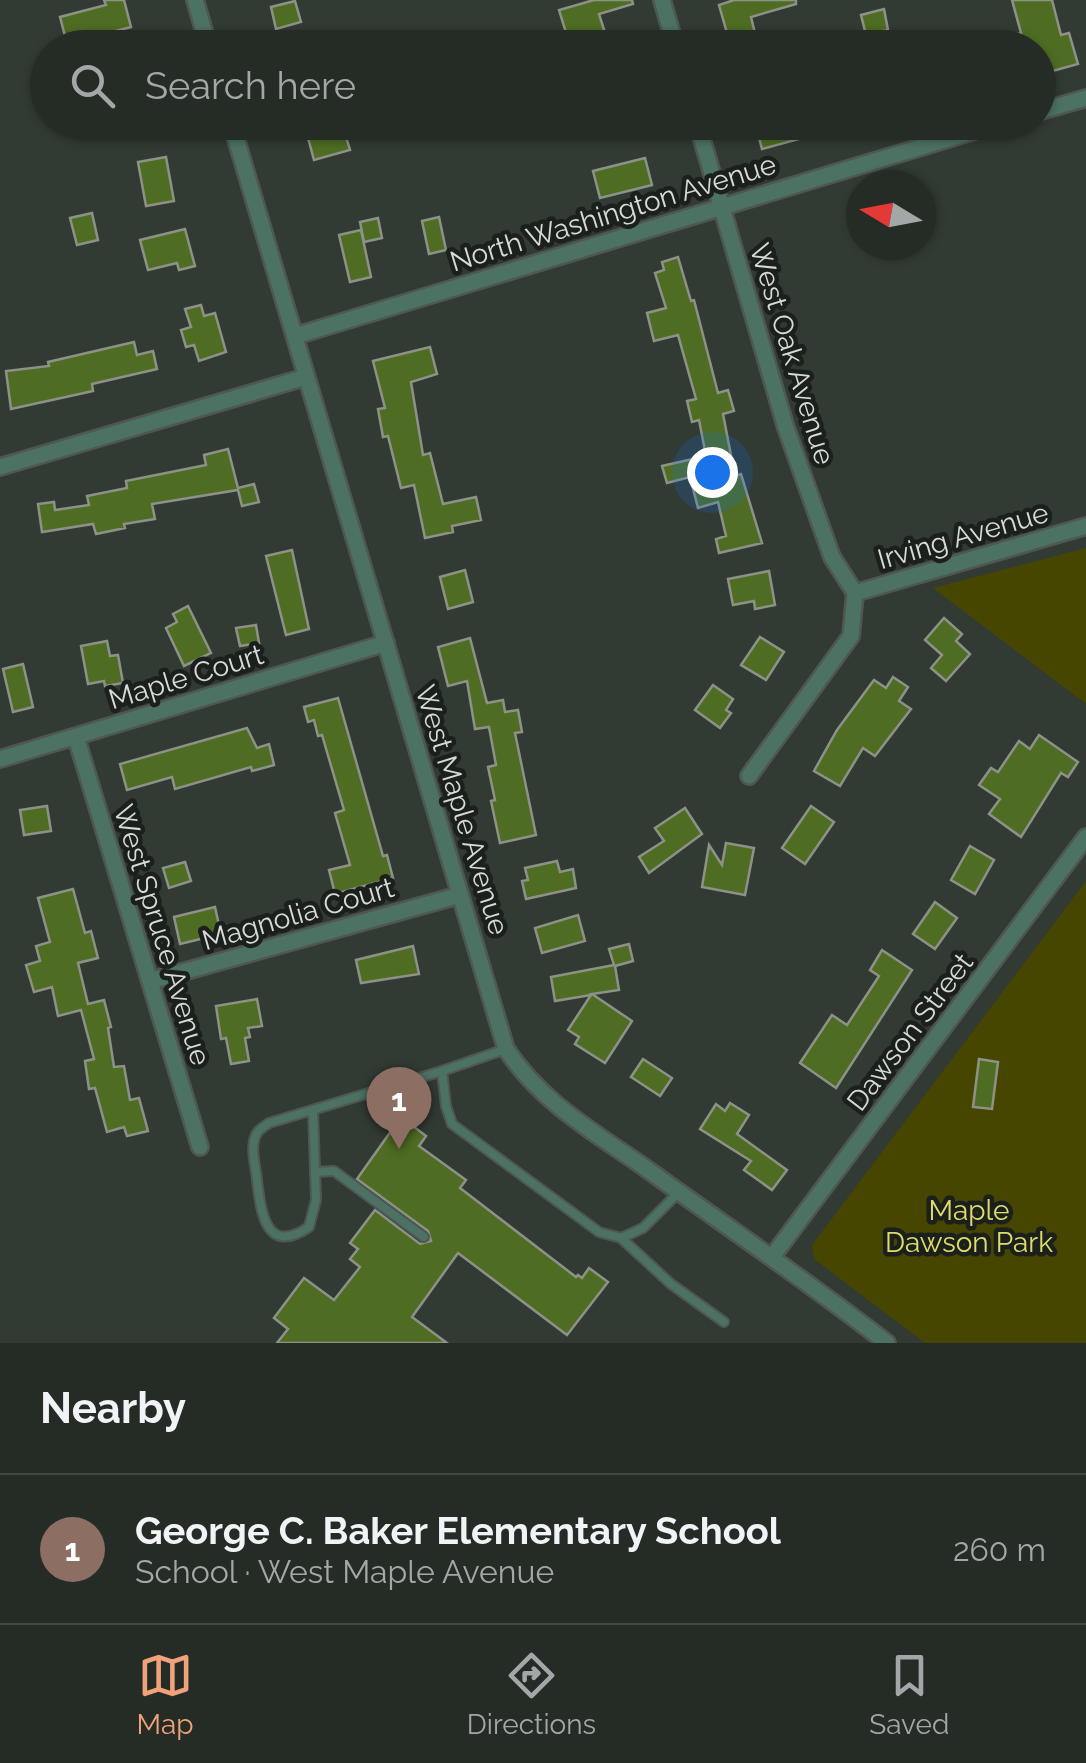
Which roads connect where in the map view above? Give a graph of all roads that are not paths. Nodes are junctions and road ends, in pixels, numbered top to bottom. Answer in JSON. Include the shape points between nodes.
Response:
{"nodes":[{"id":1,"x":195,"y":0,"type":"edge"},
{"id":2,"x":662,"y":0,"type":"edge"},
{"id":3,"x":204,"y":30,"type":"edge"},
{"id":4,"x":671,"y":30,"type":"edge"},
{"id":5,"x":1086,"y":98,"type":"edge"},
{"id":6,"x":1056,"y":107,"type":"edge"},
{"id":7,"x":236,"y":140,"type":"edge"},
{"id":8,"x":702,"y":140,"type":"edge"},
{"id":9,"x":944,"y":140,"type":"edge"},
{"id":10,"x":721,"y":207,"type":"junction"},
{"id":11,"x":295,"y":336,"type":"junction"},
{"id":12,"x":306,"y":377,"type":"junction"},
{"id":13,"x":0,"y":467,"type":"edge"},
{"id":14,"x":1086,"y":526,"type":"edge"},
{"id":15,"x":855,"y":593,"type":"junction"},
{"id":16,"x":386,"y":643,"type":"junction"},
{"id":17,"x":76,"y":736,"type":"junction"},
{"id":18,"x":0,"y":759,"type":"edge"},
{"id":19,"x":749,"y":776,"type":"dead end"},
{"id":20,"x":1086,"y":837,"type":"edge"},
{"id":21,"x":460,"y":895,"type":"junction"},
{"id":22,"x":150,"y":981,"type":"junction"},
{"id":23,"x":506,"y":1048,"type":"junction"},
{"id":24,"x":442,"y":1072,"type":"junction"},
{"id":25,"x":313,"y":1110,"type":"junction"},
{"id":26,"x":200,"y":1147,"type":"dead end"},
{"id":27,"x":315,"y":1172,"type":"junction"},
{"id":28,"x":678,"y":1193,"type":"junction"},
{"id":29,"x":424,"y":1237,"type":"dead end"},
{"id":30,"x":622,"y":1238,"type":"junction"},
{"id":31,"x":772,"y":1256,"type":"junction"},
{"id":32,"x":724,"y":1322,"type":"dead end"},
{"id":33,"x":887,"y":1343,"type":"edge"}],
"edges":[{"from":1,"to":3,"type":"street"},
{"from":2,"to":4,"type":"street"},
{"from":5,"to":6,"type":"street"},
{"from":7,"to":11,"type":"street","name":"West Maple Avenue"},
{"from":8,"to":10,"type":"street","name":"West Oak Avenue"},
{"from":9,"to":10,"type":"street","name":"North Washington Avenue"},
{"from":10,"to":11,"type":"street","name":"North Washington Avenue"},
{"from":10,"to":15,"type":"street","name":"West Oak Avenue","via":[[786,428],[832,558]]},
{"from":11,"to":12,"type":"street","name":"West Maple Avenue"},
{"from":12,"to":13,"type":"street"},
{"from":12,"to":16,"type":"street","name":"West Maple Avenue"},
{"from":14,"to":15,"type":"street","name":"Irving Avenue"},
{"from":15,"to":19,"type":"street","via":[[851,636]]},
{"from":16,"to":17,"type":"street","name":"Maple Court"},
{"from":16,"to":21,"type":"street","name":"West Maple Avenue"},
{"from":17,"to":18,"type":"street","name":"Maple Court"},
{"from":17,"to":22,"type":"street","name":"West Spruce Avenue"},
{"from":20,"to":31,"type":"street","name":"Dawson Street"},
{"from":21,"to":22,"type":"street","name":"Magnolia Court"},
{"from":21,"to":23,"type":"street","name":"West Maple Avenue"},
{"from":22,"to":26,"type":"street","name":"West Spruce Avenue"},
{"from":23,"to":24,"type":"lane"},
{"from":23,"to":28,"type":"street","name":"West Maple Avenue","via":[[568,1115]]},
{"from":24,"to":25,"type":"lane"},
{"from":24,"to":30,"type":"lane","via":[[452,1124],[599,1232]]},
{"from":25,"to":27,"type":"lane"},
{"from":25,"to":27,"type":"lane","via":[[258,1132],[255,1163],[268,1230],[295,1236],[309,1227]]},
{"from":27,"to":29,"type":"lane","via":[[334,1171]]},
{"from":28,"to":30,"type":"lane","via":[[643,1228]]},
{"from":28,"to":31,"type":"street","name":"West Maple Avenue"},
{"from":30,"to":32,"type":"lane"},
{"from":31,"to":33,"type":"street","name":"West Maple Avenue"}]}
